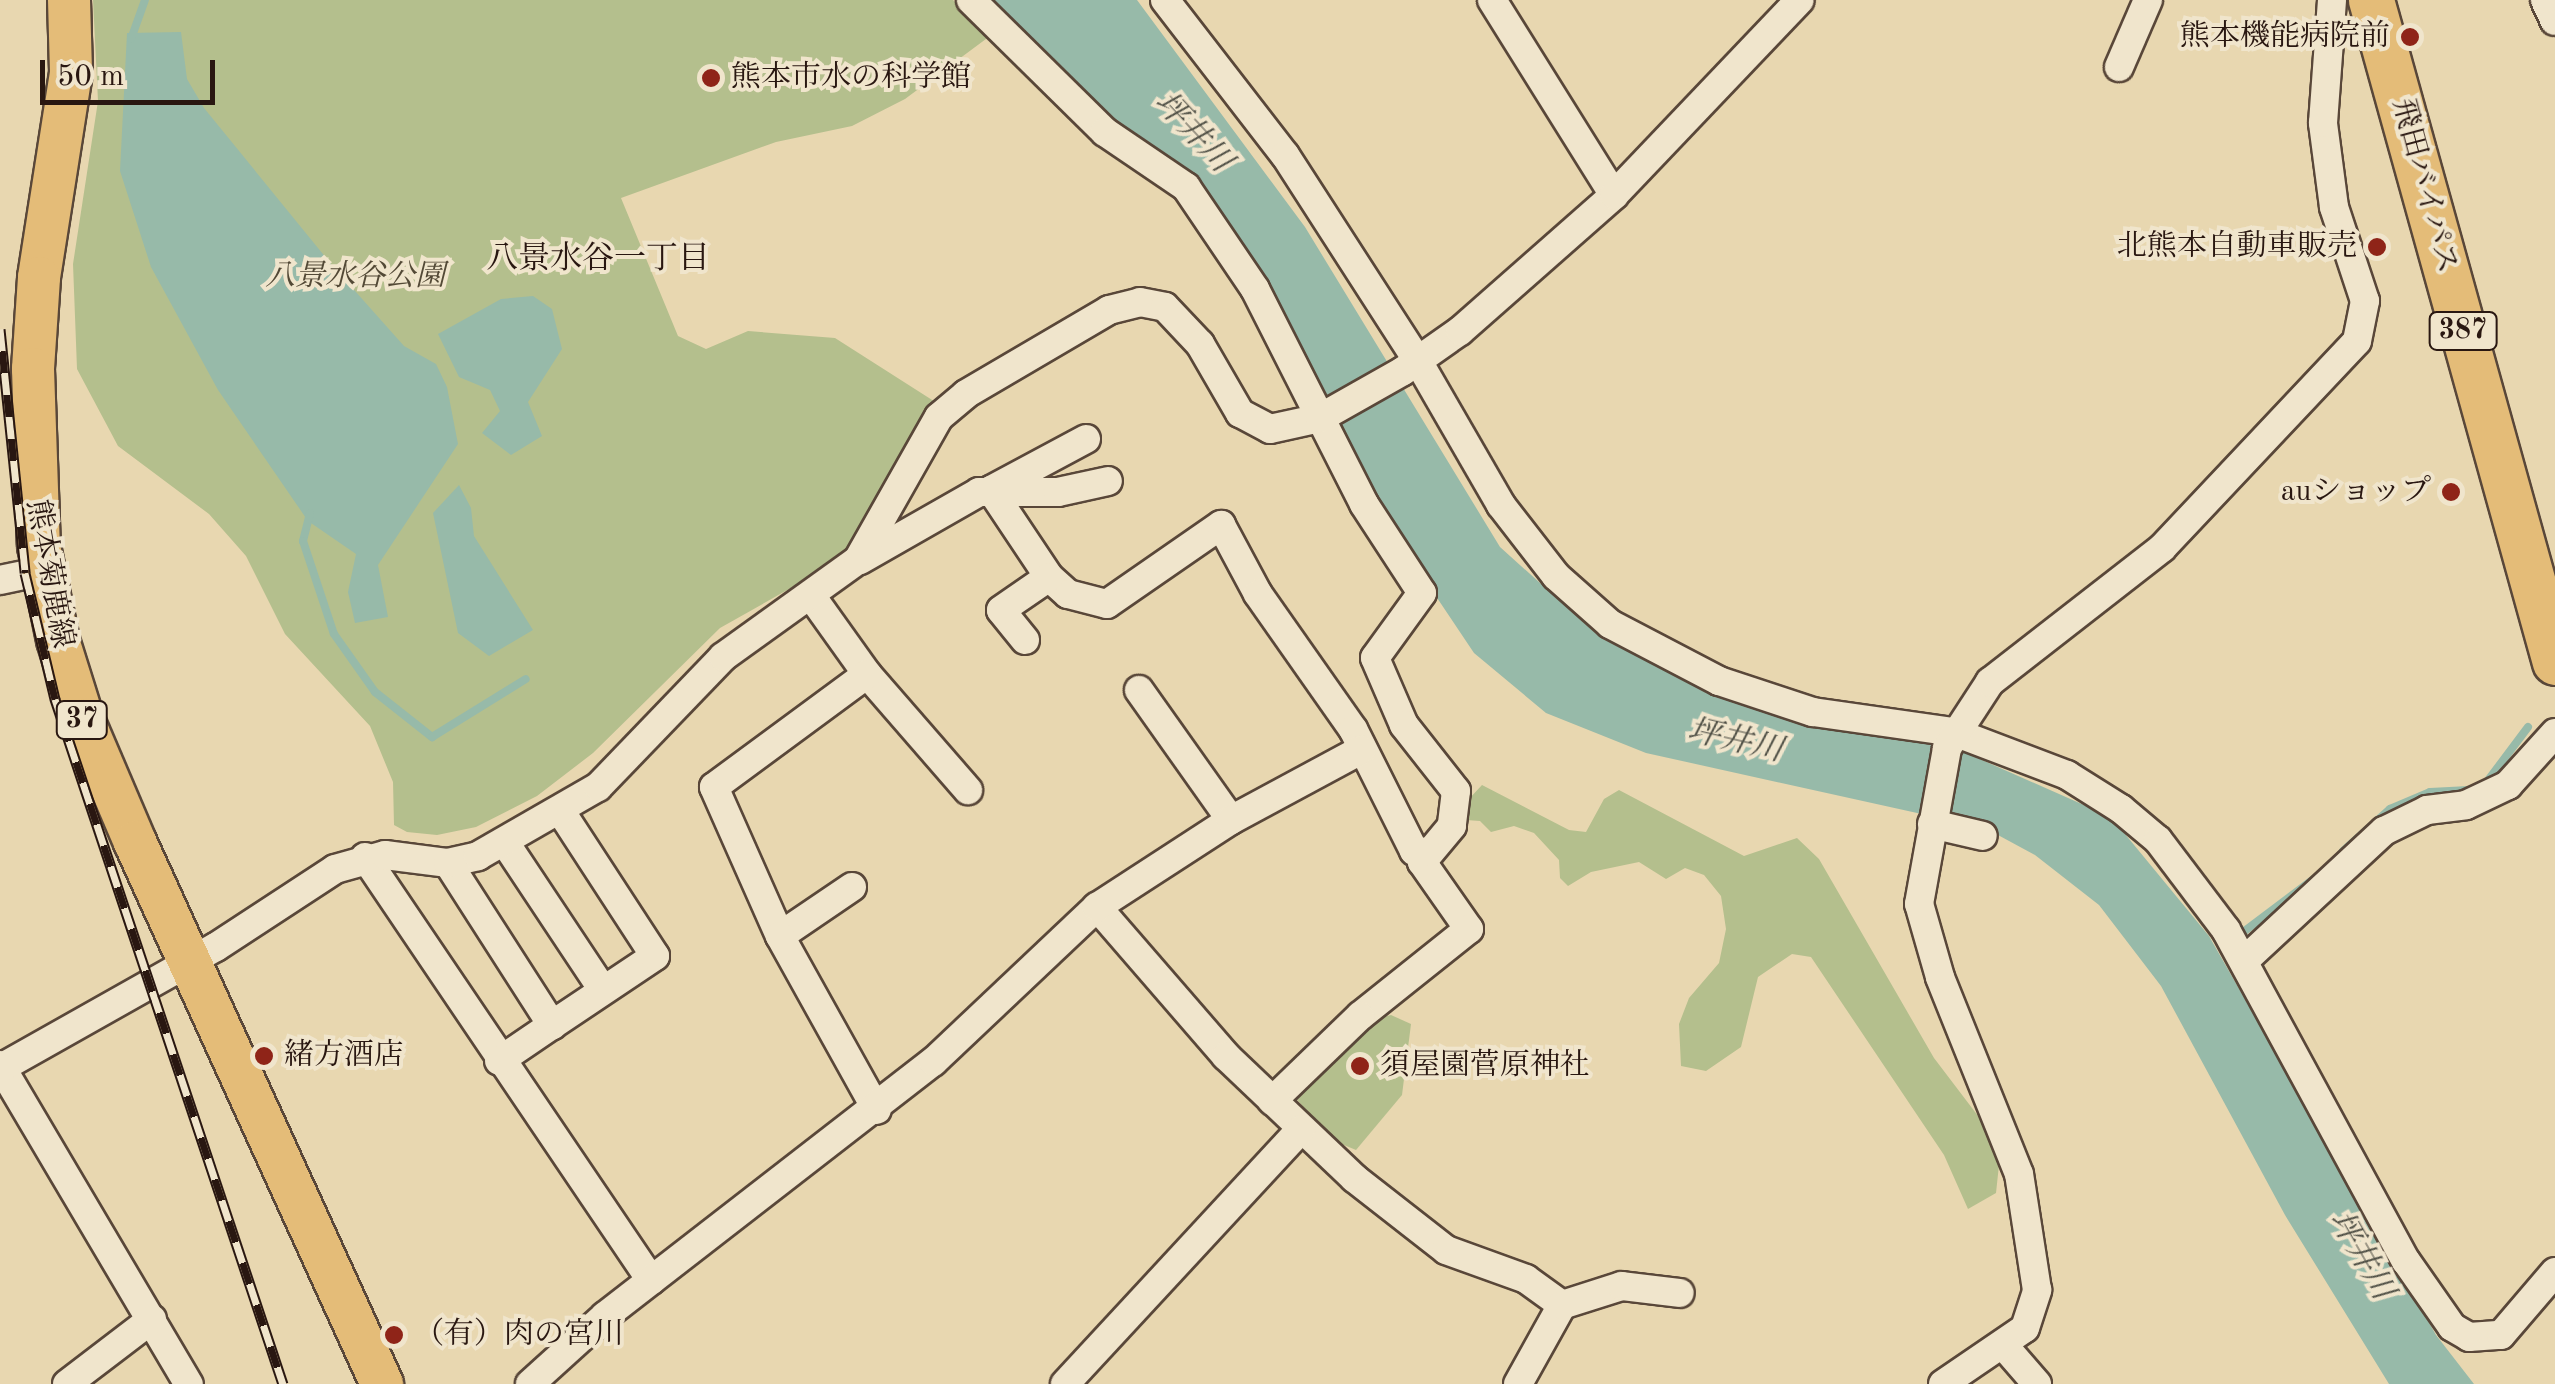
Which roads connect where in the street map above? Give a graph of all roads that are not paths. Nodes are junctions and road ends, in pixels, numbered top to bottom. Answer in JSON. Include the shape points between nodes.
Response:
{"nodes":[{"id":1,"x":69,"y":0,"type":"edge"},
{"id":2,"x":971,"y":0,"type":"edge"},
{"id":3,"x":1166,"y":0,"type":"edge"},
{"id":4,"x":1492,"y":0,"type":"edge"},
{"id":5,"x":1800,"y":0,"type":"edge"},
{"id":6,"x":2148,"y":0,"type":"edge"},
{"id":7,"x":2332,"y":0,"type":"edge"},
{"id":8,"x":2371,"y":0,"type":"edge"},
{"id":9,"x":2545,"y":0,"type":"edge"},
{"id":10,"x":2555,"y":21,"type":"edge"},
{"id":11,"x":2119,"y":67,"type":"dead end"},
{"id":12,"x":1614,"y":195,"type":"junction"},
{"id":13,"x":1411,"y":366,"type":"junction"},
{"id":14,"x":1330,"y":413,"type":"junction"},
{"id":15,"x":1086,"y":439,"type":"dead end"},
{"id":16,"x":1108,"y":481,"type":"dead end"},
{"id":17,"x":992,"y":490,"type":"junction"},
{"id":18,"x":858,"y":560,"type":"junction"},
{"id":19,"x":43,"y":571,"type":"junction"},
{"id":20,"x":1049,"y":576,"type":"junction"},
{"id":21,"x":0,"y":580,"type":"edge"},
{"id":22,"x":812,"y":597,"type":"junction"},
{"id":23,"x":1024,"y":640,"type":"dead end"},
{"id":24,"x":2555,"y":662,"type":"edge"},
{"id":25,"x":866,"y":674,"type":"junction"},
{"id":26,"x":1138,"y":690,"type":"dead end"},
{"id":27,"x":2555,"y":732,"type":"edge"},
{"id":28,"x":1951,"y":740,"type":"junction"},
{"id":29,"x":1361,"y":750,"type":"junction"},
{"id":30,"x":968,"y":790,"type":"dead end"},
{"id":31,"x":561,"y":812,"type":"junction"},
{"id":32,"x":1934,"y":819,"type":"junction"},
{"id":33,"x":1231,"y":820,"type":"junction"},
{"id":34,"x":1983,"y":836,"type":"dead end"},
{"id":35,"x":506,"y":844,"type":"junction"},
{"id":36,"x":1427,"y":852,"type":"junction"},
{"id":37,"x":365,"y":857,"type":"junction"},
{"id":38,"x":448,"y":863,"type":"junction"},
{"id":39,"x":852,"y":887,"type":"dead end"},
{"id":40,"x":1096,"y":906,"type":"junction"},
{"id":41,"x":780,"y":936,"type":"junction"},
{"id":42,"x":188,"y":960,"type":"junction"},
{"id":43,"x":2245,"y":960,"type":"junction"},
{"id":44,"x":603,"y":990,"type":"junction"},
{"id":45,"x":552,"y":1025,"type":"junction"},
{"id":46,"x":500,"y":1061,"type":"junction"},
{"id":47,"x":1,"y":1067,"type":"edge"},
{"id":48,"x":1272,"y":1101,"type":"junction"},
{"id":49,"x":877,"y":1110,"type":"junction"},
{"id":50,"x":1301,"y":1128,"type":"junction"},
{"id":51,"x":2555,"y":1272,"type":"edge"},
{"id":52,"x":651,"y":1280,"type":"junction"},
{"id":53,"x":1680,"y":1293,"type":"dead end"},
{"id":54,"x":1562,"y":1306,"type":"junction"},
{"id":55,"x":152,"y":1319,"type":"junction"},
{"id":56,"x":2005,"y":1347,"type":"junction"},
{"id":57,"x":67,"y":1384,"type":"edge"},
{"id":58,"x":189,"y":1384,"type":"edge"},
{"id":59,"x":382,"y":1384,"type":"edge"},
{"id":60,"x":530,"y":1384,"type":"edge"},
{"id":61,"x":1065,"y":1384,"type":"edge"},
{"id":62,"x":1518,"y":1384,"type":"edge"},
{"id":63,"x":1943,"y":1384,"type":"edge"},
{"id":64,"x":2037,"y":1384,"type":"edge"}],
"edges":[{"from":1,"to":19,"type":"main road","name":"熊本菊鹿線","number":"37","via":[[71,73],[39,278],[32,370],[32,473]]},
{"from":2,"to":14,"type":"street","via":[[1105,132],[1186,187]]},
{"from":3,"to":13,"type":"street","via":[[1285,155]]},
{"from":4,"to":12,"type":"street"},
{"from":5,"to":12,"type":"street"},
{"from":6,"to":11,"type":"street"},
{"from":7,"to":28,"type":"street","via":[[2323,123],[2334,207],[2365,301],[2357,342],[2162,548],[1990,682]]},
{"from":8,"to":24,"type":"highway","name":"飛田バイパス","number":"387"},
{"from":9,"to":10,"type":"street"},
{"from":12,"to":13,"type":"street"},
{"from":13,"to":14,"type":"street"},
{"from":13,"to":28,"type":"street","via":[[1514,524],[1556,576],[1610,624],[1720,681],[1813,712]]},
{"from":14,"to":18,"type":"street","via":[[1270,428],[1254,421],[1240,413],[1181,319],[1166,307],[1140,302],[1110,310],[966,394],[939,417]]},
{"from":14,"to":36,"type":"street","via":[[1422,593],[1375,658],[1404,725],[1456,791],[1452,826]]},
{"from":15,"to":17,"type":"street"},
{"from":16,"to":17,"type":"street","via":[[1043,494]]},
{"from":17,"to":18,"type":"street"},
{"from":17,"to":20,"type":"street"},
{"from":18,"to":22,"type":"street"},
{"from":19,"to":21,"type":"street"},
{"from":19,"to":42,"type":"main road","name":"熊本菊鹿線","number":"37","via":[[82,720]]},
{"from":20,"to":23,"type":"street","via":[[1002,610]]},
{"from":20,"to":29,"type":"street","via":[[1068,594],[1107,604],[1222,525]]},
{"from":22,"to":25,"type":"street"},
{"from":22,"to":31,"type":"street","via":[[723,657],[598,787]]},
{"from":25,"to":30,"type":"street"},
{"from":25,"to":41,"type":"street","via":[[714,787]]},
{"from":26,"to":33,"type":"street"},
{"from":27,"to":43,"type":"street","via":[[2508,786],[2466,805],[2427,810],[2384,831]]},
{"from":28,"to":32,"type":"street"},
{"from":28,"to":43,"type":"street","via":[[2067,775],[2121,810],[2158,840],[2202,892]]},
{"from":29,"to":33,"type":"street"},
{"from":29,"to":36,"type":"street","via":[[1414,851]]},
{"from":31,"to":35,"type":"street"},
{"from":31,"to":44,"type":"street","via":[[656,956]]},
{"from":32,"to":34,"type":"street"},
{"from":32,"to":56,"type":"street","via":[[1919,904],[1940,977],[2019,1174],[2036,1256],[2037,1290],[2025,1328]]},
{"from":33,"to":40,"type":"street"},
{"from":35,"to":38,"type":"street"},
{"from":35,"to":44,"type":"street"},
{"from":36,"to":48,"type":"street","via":[[1427,873],[1469,930],[1360,1016]]},
{"from":37,"to":38,"type":"street"},
{"from":37,"to":42,"type":"street"},
{"from":37,"to":46,"type":"street"},
{"from":38,"to":45,"type":"street"},
{"from":39,"to":41,"type":"street"},
{"from":40,"to":48,"type":"street"},
{"from":40,"to":49,"type":"street"},
{"from":41,"to":49,"type":"street"},
{"from":42,"to":47,"type":"street"},
{"from":42,"to":59,"type":"main road","name":"熊本菊鹿線","number":"37"},
{"from":43,"to":51,"type":"street","via":[[2406,1261],[2452,1327],[2468,1336],[2501,1335]]},
{"from":44,"to":45,"type":"street"},
{"from":45,"to":46,"type":"street"},
{"from":46,"to":52,"type":"street"},
{"from":47,"to":55,"type":"street"},
{"from":48,"to":50,"type":"street"},
{"from":49,"to":52,"type":"street"},
{"from":50,"to":54,"type":"street","via":[[1446,1250],[1526,1280]]},
{"from":50,"to":61,"type":"street"},
{"from":52,"to":60,"type":"street"},
{"from":53,"to":54,"type":"street","via":[[1622,1286]]},
{"from":54,"to":62,"type":"street"},
{"from":55,"to":57,"type":"street"},
{"from":55,"to":58,"type":"street"},
{"from":56,"to":63,"type":"street"},
{"from":56,"to":64,"type":"street"}]}
